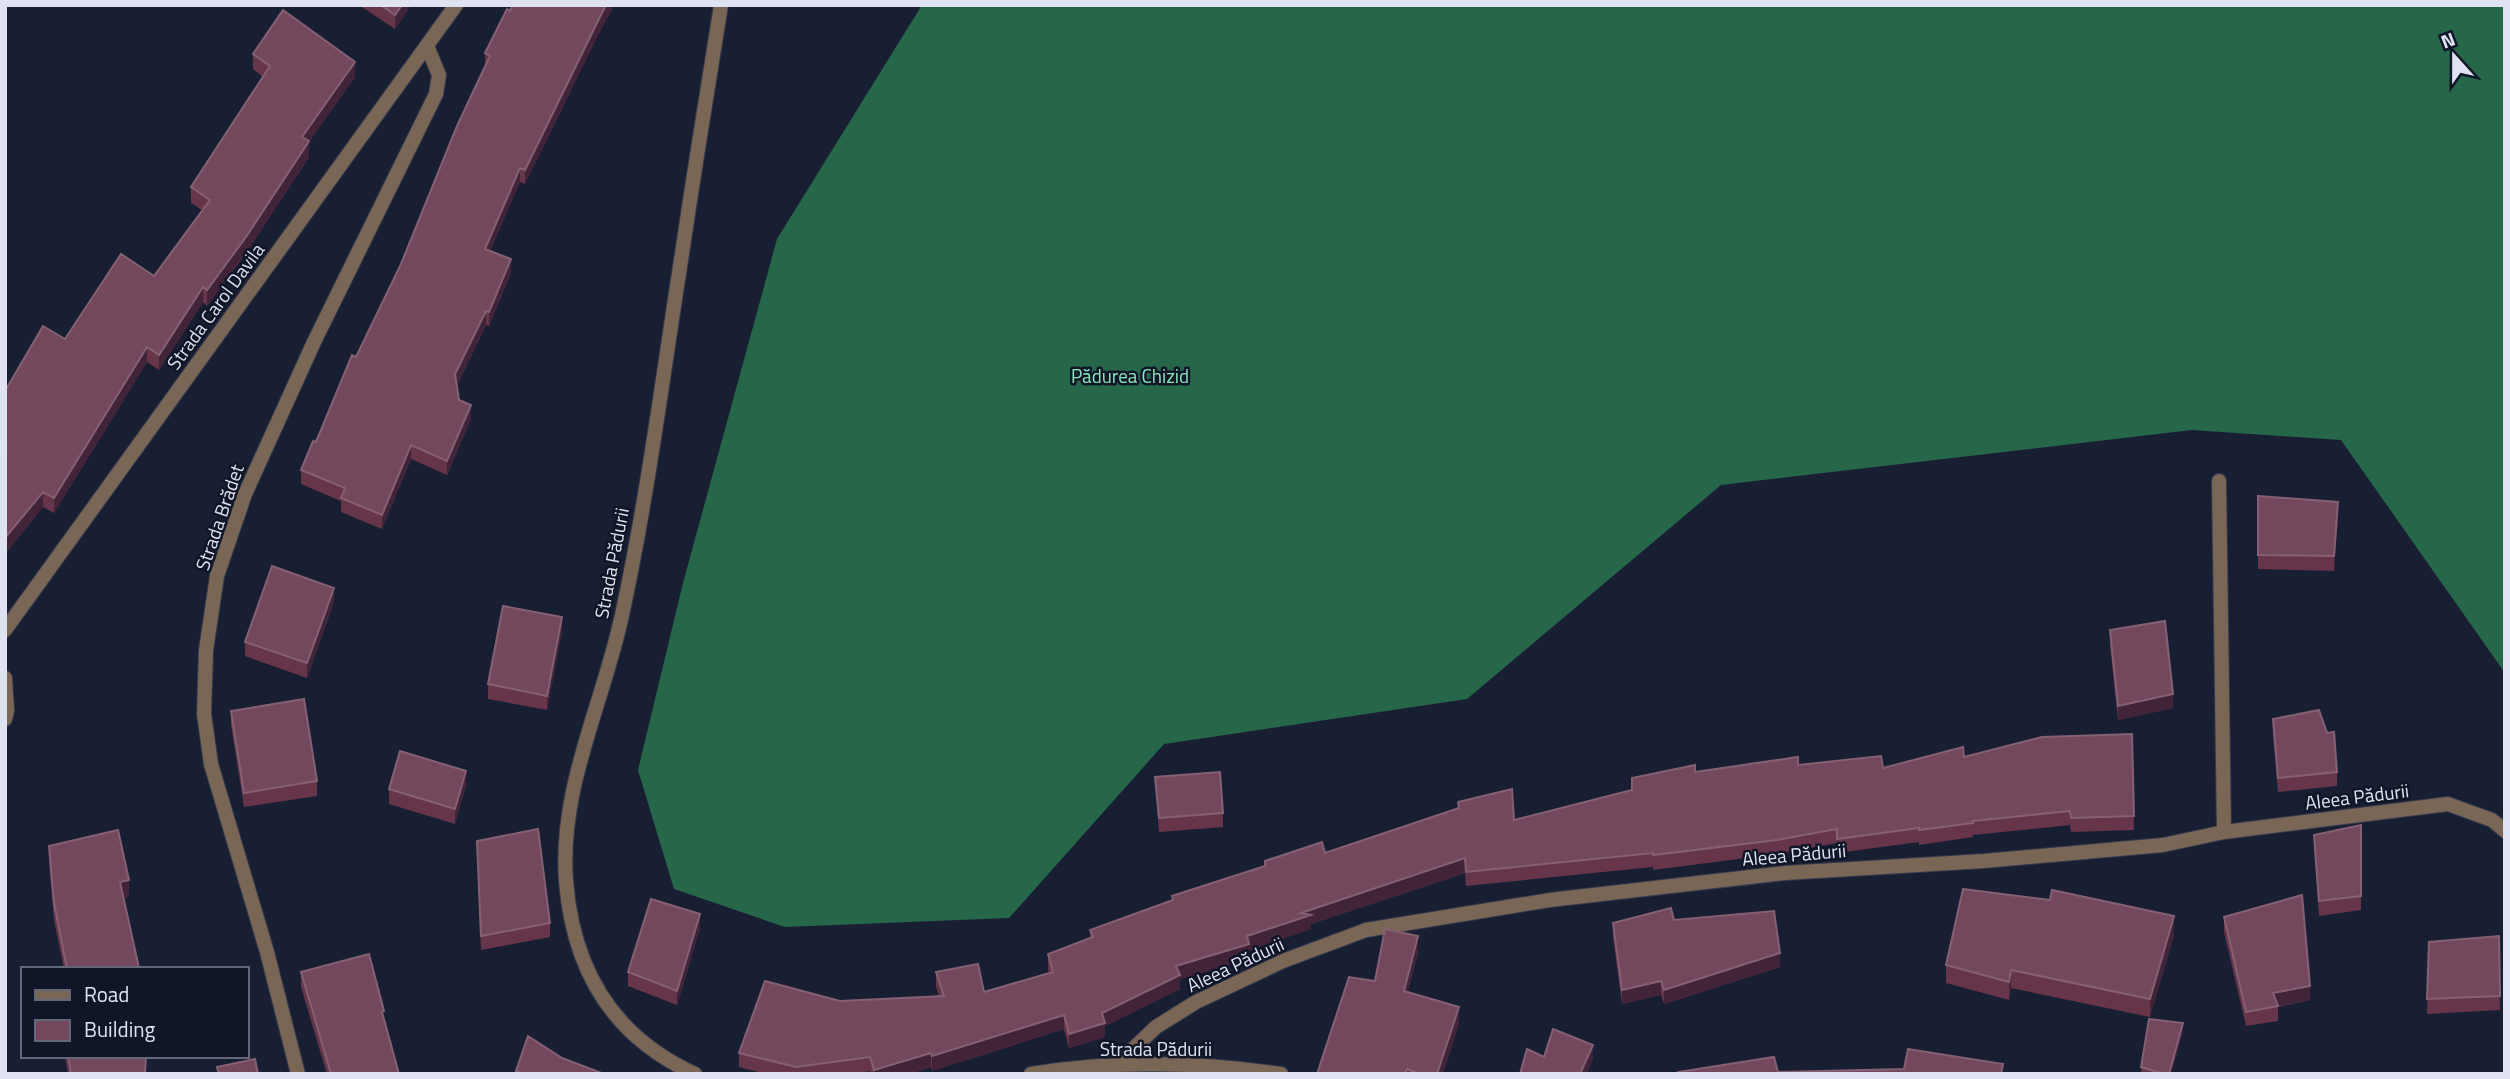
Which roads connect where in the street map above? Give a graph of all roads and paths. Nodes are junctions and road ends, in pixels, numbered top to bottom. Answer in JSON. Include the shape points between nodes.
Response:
{"nodes":[{"id":1,"x":456,"y":5,"type":"edge"},
{"id":2,"x":721,"y":5,"type":"edge"},
{"id":3,"x":427,"y":46,"type":"junction"},
{"id":4,"x":2219,"y":481,"type":"dead end"},
{"id":5,"x":5,"y":630,"type":"edge"},
{"id":6,"x":5,"y":678,"type":"edge"},
{"id":7,"x":5,"y":719,"type":"edge"},
{"id":8,"x":2505,"y":831,"type":"edge"},
{"id":9,"x":2224,"y":832,"type":"junction"},
{"id":10,"x":1116,"y":1065,"type":"junction"},
{"id":11,"x":298,"y":1074,"type":"edge"},
{"id":12,"x":695,"y":1074,"type":"edge"},
{"id":13,"x":1031,"y":1074,"type":"edge"},
{"id":14,"x":1281,"y":1074,"type":"edge"}],
"edges":[{"from":1,"to":3,"type":"street","name":"Strada Carol Davila"},
{"from":2,"to":12,"type":"street","name":"Strada Pădurii","via":[[659,415],[622,617],[574,783],[565,839],[566,884],[576,945],[591,979],[633,1035],[669,1062]]},
{"from":3,"to":5,"type":"street","name":"Strada Carol Davila"},
{"from":3,"to":11,"type":"street","name":"Strada Brădet","via":[[439,75],[436,94],[245,494],[217,576],[206,650],[204,714],[211,764]]},
{"from":4,"to":9,"type":"street"},
{"from":6,"to":7,"type":"street"},
{"from":8,"to":9,"type":"street","name":"Aleea Pădurii","via":[[2491,820],[2448,804]]},
{"from":9,"to":10,"type":"street","name":"Aleea Pădurii","via":[[2149,846],[1785,873],[1550,900],[1366,930],[1283,961],[1196,1002],[1156,1027]]},
{"from":10,"to":13,"type":"street","name":"Strada Pădurii"},
{"from":10,"to":14,"type":"street","name":"Strada Pădurii","via":[[1240,1068]]}]}
